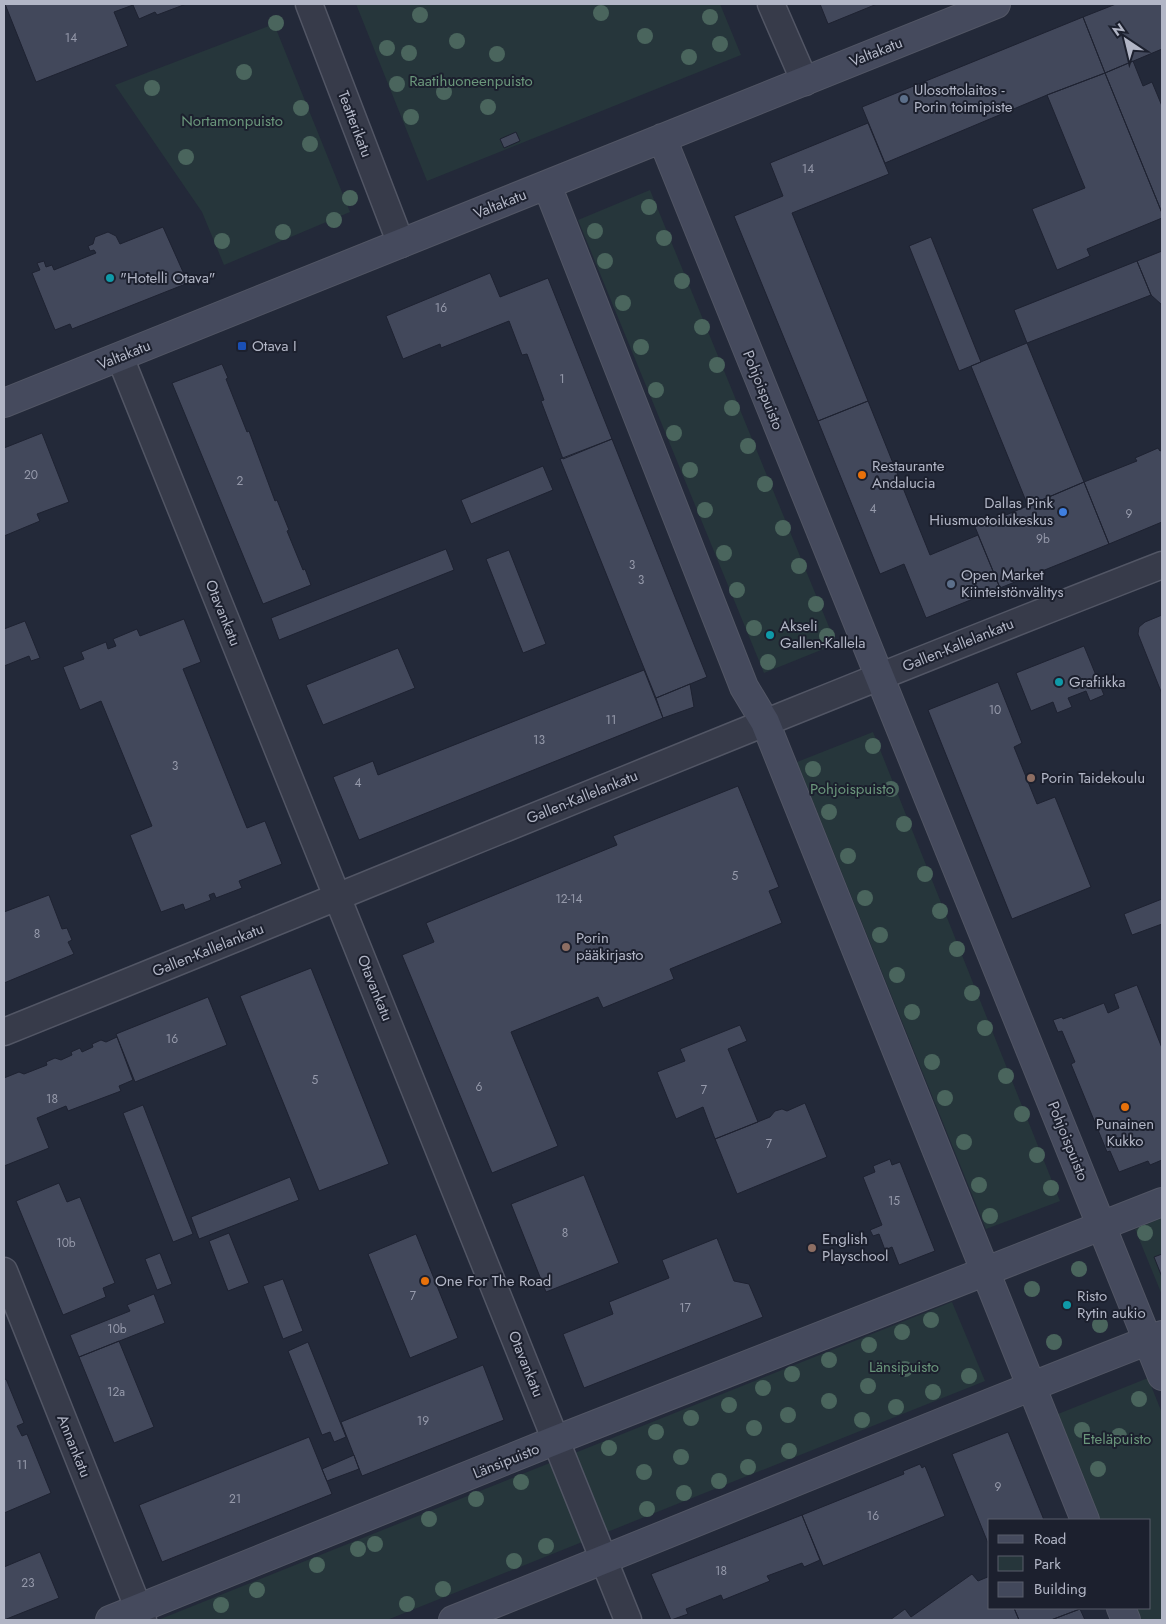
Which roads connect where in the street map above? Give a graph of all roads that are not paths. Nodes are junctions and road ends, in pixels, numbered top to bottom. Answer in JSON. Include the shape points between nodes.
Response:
{"nodes":[{"id":1,"x":309,"y":4,"type":"edge"},
{"id":2,"x":771,"y":4,"type":"edge"},
{"id":3,"x":996,"y":4,"type":"edge"},
{"id":4,"x":804,"y":82,"type":"junction"},
{"id":5,"x":662,"y":138,"type":"junction"},
{"id":6,"x":547,"y":185,"type":"junction"},
{"id":7,"x":401,"y":244,"type":"junction"},
{"id":8,"x":120,"y":357,"type":"junction"},
{"id":9,"x":4,"y":403,"type":"edge"},
{"id":10,"x":1162,"y":565,"type":"edge"},
{"id":11,"x":880,"y":677,"type":"junction"},
{"id":12,"x":765,"y":722,"type":"junction"},
{"id":13,"x":339,"y":898,"type":"junction"},
{"id":14,"x":4,"y":1032,"type":"edge"},
{"id":15,"x":1162,"y":1202,"type":"edge"},
{"id":16,"x":1102,"y":1226,"type":"junction"},
{"id":17,"x":4,"y":1271,"type":"edge"},
{"id":18,"x":986,"y":1272,"type":"junction"},
{"id":19,"x":1155,"y":1338,"type":"edge"},
{"id":20,"x":1162,"y":1376,"type":"edge"},
{"id":21,"x":1032,"y":1387,"type":"junction"},
{"id":22,"x":556,"y":1440,"type":"junction"},
{"id":23,"x":1086,"y":1519,"type":"edge"},
{"id":24,"x":604,"y":1561,"type":"junction"},
{"id":25,"x":141,"y":1614,"type":"edge"},
{"id":26,"x":110,"y":1620,"type":"edge"},
{"id":27,"x":453,"y":1620,"type":"edge"},
{"id":28,"x":628,"y":1620,"type":"edge"}],
"edges":[{"from":1,"to":7,"type":"street","name":"Teatterikatu"},
{"from":2,"to":4,"type":"street"},
{"from":3,"to":4,"type":"street","name":"Valtakatu"},
{"from":4,"to":5,"type":"street","name":"Valtakatu"},
{"from":5,"to":6,"type":"street","name":"Valtakatu"},
{"from":5,"to":11,"type":"street","name":"Pohjoispuisto"},
{"from":6,"to":7,"type":"street","name":"Valtakatu"},
{"from":6,"to":12,"type":"street","via":[[744,687]]},
{"from":7,"to":8,"type":"street","name":"Valtakatu"},
{"from":8,"to":9,"type":"street","name":"Valtakatu"},
{"from":8,"to":13,"type":"street","name":"Otavankatu"},
{"from":10,"to":11,"type":"street","name":"Gallen-Kallelankatu"},
{"from":11,"to":12,"type":"street","name":"Gallen-Kallelankatu"},
{"from":11,"to":16,"type":"street","name":"Pohjoispuisto"},
{"from":12,"to":13,"type":"street","name":"Gallen-Kallelankatu"},
{"from":12,"to":18,"type":"street"},
{"from":13,"to":14,"type":"street","name":"Gallen-Kallelankatu"},
{"from":13,"to":22,"type":"street","name":"Otavankatu"},
{"from":15,"to":16,"type":"street","name":"Länsipuisto"},
{"from":16,"to":18,"type":"street","name":"Länsipuisto"},
{"from":16,"to":19,"type":"street","name":"Pohjoispuisto"},
{"from":17,"to":25,"type":"street","name":"Annankatu"},
{"from":18,"to":21,"type":"street"},
{"from":18,"to":22,"type":"street","name":"Länsipuisto"},
{"from":19,"to":20,"type":"street"},
{"from":19,"to":21,"type":"street"},
{"from":21,"to":23,"type":"street"},
{"from":21,"to":24,"type":"street"},
{"from":22,"to":24,"type":"street","name":"Otavankatu"},
{"from":22,"to":25,"type":"street","name":"Länsipuisto"},
{"from":24,"to":27,"type":"street"},
{"from":24,"to":28,"type":"street","name":"Otavankatu"},
{"from":25,"to":26,"type":"street","name":"Länsipuisto"}]}
